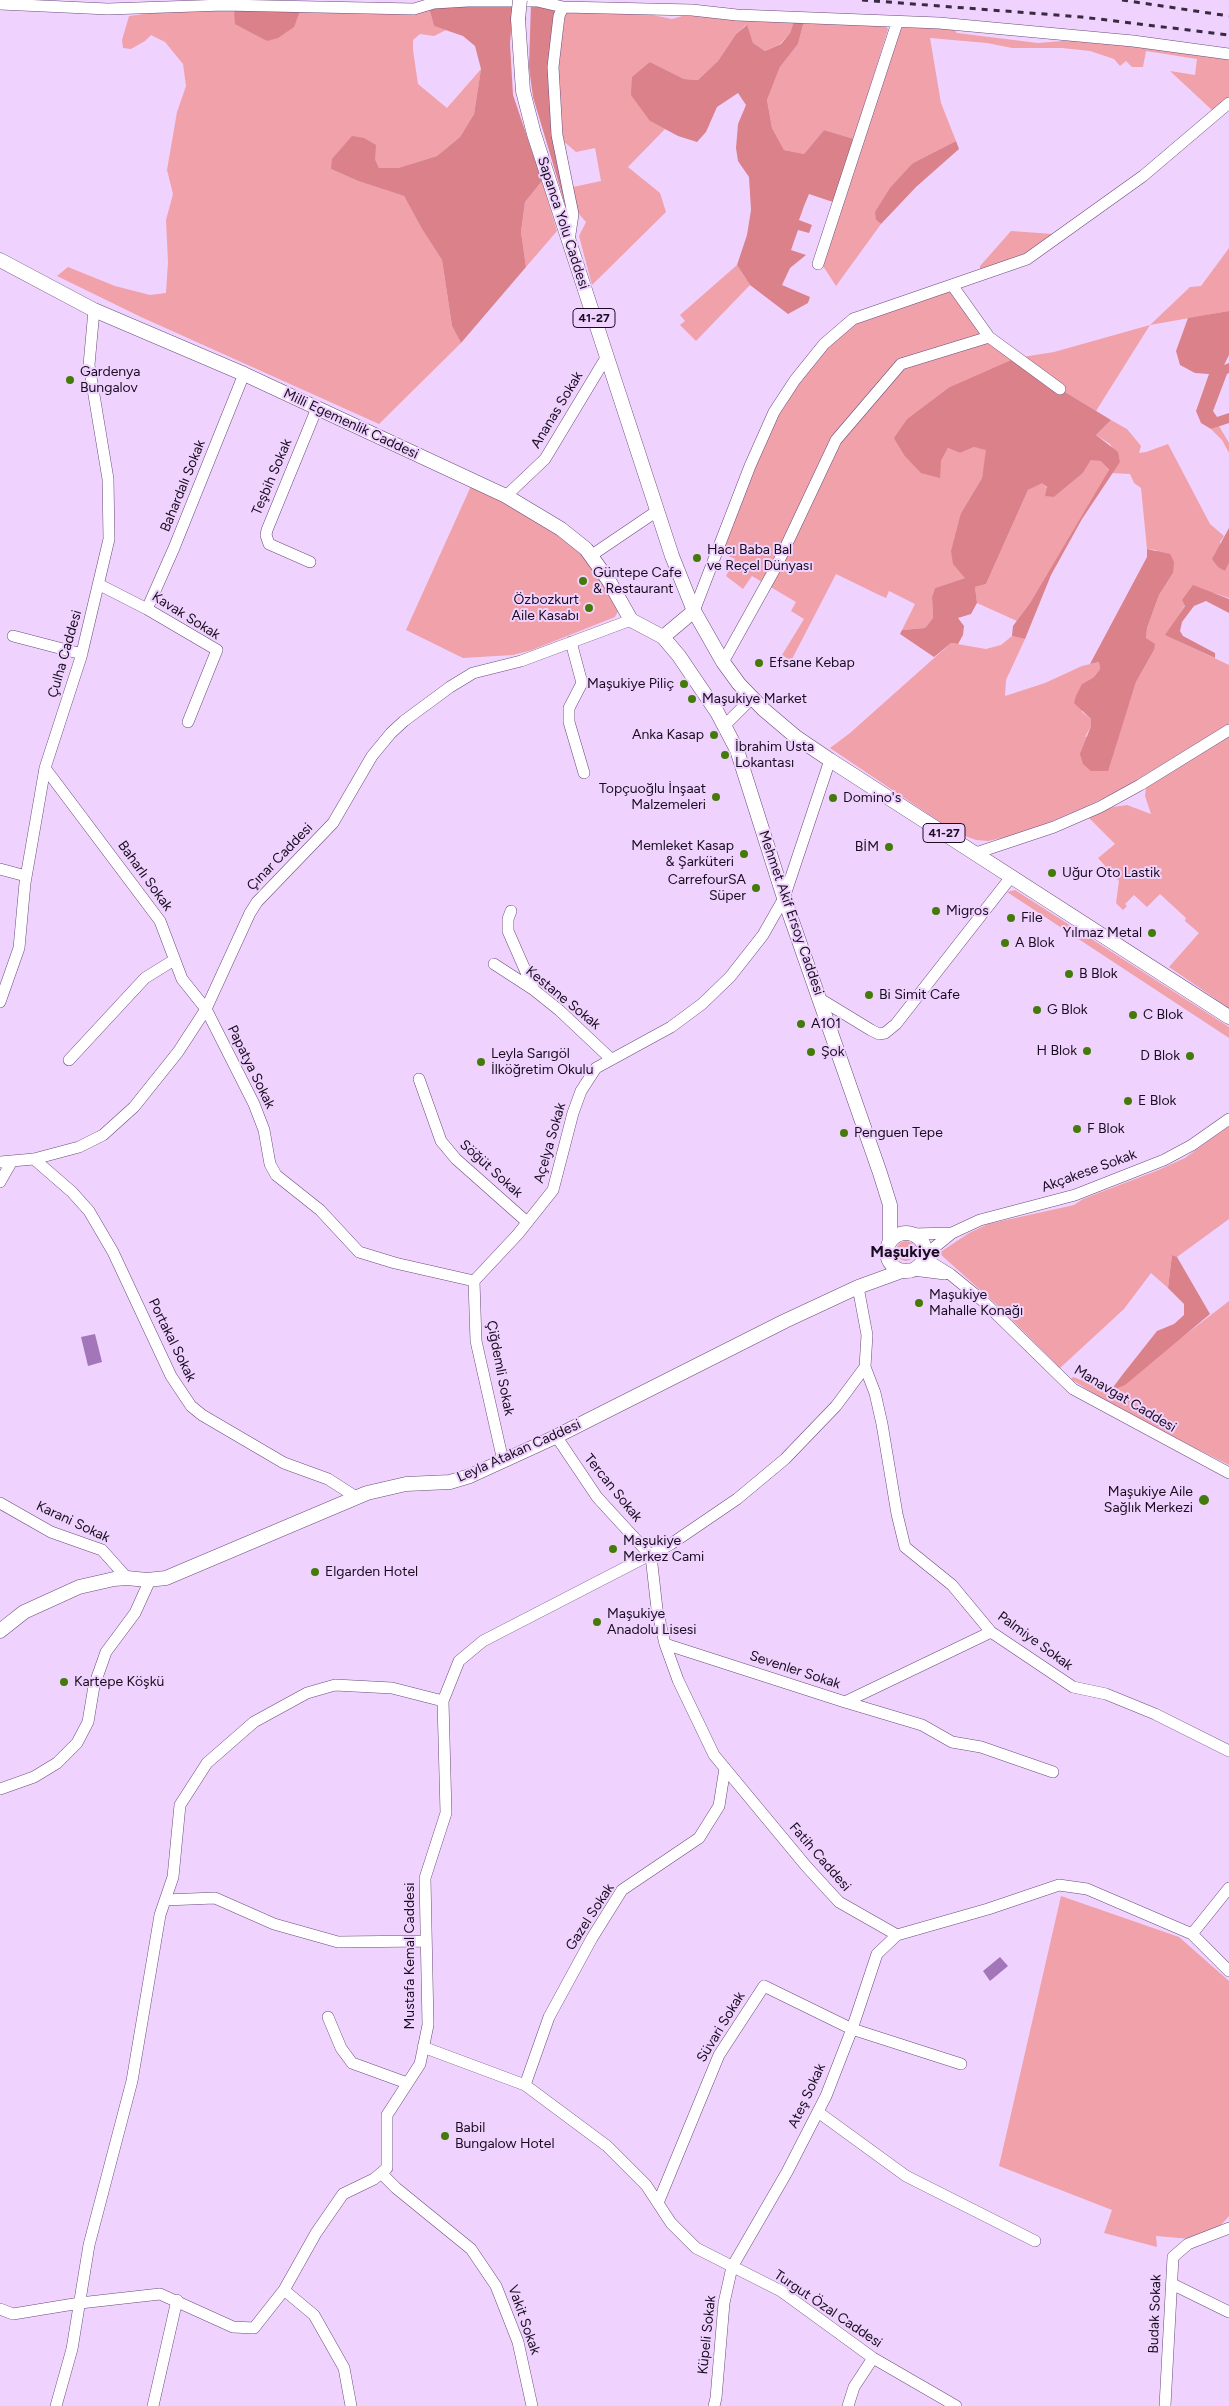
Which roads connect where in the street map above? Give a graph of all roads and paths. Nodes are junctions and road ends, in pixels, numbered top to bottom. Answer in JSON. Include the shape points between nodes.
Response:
{"nodes":[{"id":1,"x":520,"y":0,"type":"edge"},
{"id":2,"x":0,"y":4,"type":"edge"},
{"id":3,"x":563,"y":7,"type":"junction"},
{"id":4,"x":897,"y":23,"type":"junction"},
{"id":5,"x":1229,"y":54,"type":"edge"},
{"id":6,"x":1229,"y":103,"type":"edge"},
{"id":7,"x":569,"y":241,"type":"junction"},
{"id":8,"x":3,"y":262,"type":"edge"},
{"id":9,"x":818,"y":264,"type":"dead end"},
{"id":10,"x":952,"y":285,"type":"junction"},
{"id":11,"x":94,"y":310,"type":"junction"},
{"id":12,"x":989,"y":337,"type":"junction"},
{"id":13,"x":607,"y":356,"type":"junction"},
{"id":14,"x":244,"y":374,"type":"junction"},
{"id":15,"x":1060,"y":389,"type":"dead end"},
{"id":16,"x":318,"y":408,"type":"junction"},
{"id":17,"x":506,"y":496,"type":"junction"},
{"id":18,"x":657,"y":511,"type":"junction"},
{"id":19,"x":592,"y":555,"type":"junction"},
{"id":20,"x":310,"y":562,"type":"dead end"},
{"id":21,"x":100,"y":585,"type":"junction"},
{"id":22,"x":147,"y":609,"type":"junction"},
{"id":23,"x":694,"y":612,"type":"junction"},
{"id":24,"x":631,"y":620,"type":"junction"},
{"id":25,"x":13,"y":636,"type":"dead end"},
{"id":26,"x":662,"y":637,"type":"junction"},
{"id":27,"x":571,"y":642,"type":"junction"},
{"id":28,"x":82,"y":654,"type":"junction"},
{"id":29,"x":723,"y":662,"type":"junction"},
{"id":30,"x":752,"y":698,"type":"junction"},
{"id":31,"x":188,"y":722,"type":"dead end"},
{"id":32,"x":725,"y":725,"type":"junction"},
{"id":33,"x":1229,"y":730,"type":"edge"},
{"id":34,"x":830,"y":760,"type":"junction"},
{"id":35,"x":45,"y":768,"type":"junction"},
{"id":36,"x":584,"y":773,"type":"dead end"},
{"id":37,"x":976,"y":853,"type":"junction"},
{"id":38,"x":0,"y":869,"type":"edge"},
{"id":39,"x":26,"y":876,"type":"junction"},
{"id":40,"x":1011,"y":877,"type":"junction"},
{"id":41,"x":784,"y":898,"type":"junction"},
{"id":42,"x":511,"y":911,"type":"dead end"},
{"id":43,"x":174,"y":960,"type":"junction"},
{"id":44,"x":494,"y":964,"type":"dead end"},
{"id":45,"x":2,"y":990,"type":"edge"},
{"id":46,"x":534,"y":990,"type":"junction"},
{"id":47,"x":820,"y":999,"type":"junction"},
{"id":48,"x":0,"y":1002,"type":"edge"},
{"id":49,"x":206,"y":1009,"type":"junction"},
{"id":50,"x":1229,"y":1017,"type":"edge"},
{"id":51,"x":611,"y":1059,"type":"junction"},
{"id":52,"x":69,"y":1060,"type":"dead end"},
{"id":53,"x":419,"y":1079,"type":"dead end"},
{"id":54,"x":1229,"y":1119,"type":"edge"},
{"id":55,"x":34,"y":1159,"type":"junction"},
{"id":56,"x":12,"y":1161,"type":"junction"},
{"id":57,"x":0,"y":1162,"type":"edge"},
{"id":58,"x":0,"y":1182,"type":"edge"},
{"id":59,"x":890,"y":1205,"type":"junction"},
{"id":60,"x":527,"y":1222,"type":"junction"},
{"id":61,"x":910,"y":1233,"type":"junction"},
{"id":62,"x":952,"y":1233,"type":"junction"},
{"id":63,"x":890,"y":1242,"type":"junction"},
{"id":64,"x":925,"y":1256,"type":"junction"},
{"id":65,"x":888,"y":1257,"type":"junction"},
{"id":66,"x":908,"y":1270,"type":"junction"},
{"id":67,"x":950,"y":1274,"type":"junction"},
{"id":68,"x":474,"y":1281,"type":"junction"},
{"id":69,"x":858,"y":1287,"type":"junction"},
{"id":70,"x":864,"y":1367,"type":"junction"},
{"id":71,"x":556,"y":1436,"type":"junction"},
{"id":72,"x":503,"y":1461,"type":"junction"},
{"id":73,"x":1229,"y":1473,"type":"edge"},
{"id":74,"x":356,"y":1497,"type":"junction"},
{"id":75,"x":0,"y":1503,"type":"edge"},
{"id":76,"x":651,"y":1556,"type":"junction"},
{"id":77,"x":127,"y":1578,"type":"junction"},
{"id":78,"x":150,"y":1580,"type":"junction"},
{"id":79,"x":0,"y":1631,"type":"edge"},
{"id":80,"x":991,"y":1632,"type":"junction"},
{"id":81,"x":665,"y":1644,"type":"junction"},
{"id":82,"x":442,"y":1701,"type":"junction"},
{"id":83,"x":846,"y":1702,"type":"junction"},
{"id":84,"x":1229,"y":1751,"type":"edge"},
{"id":85,"x":725,"y":1768,"type":"junction"},
{"id":86,"x":1053,"y":1772,"type":"dead end"},
{"id":87,"x":0,"y":1790,"type":"edge"},
{"id":88,"x":1229,"y":1888,"type":"edge"},
{"id":89,"x":165,"y":1900,"type":"junction"},
{"id":90,"x":1192,"y":1934,"type":"junction"},
{"id":91,"x":898,"y":1935,"type":"junction"},
{"id":92,"x":426,"y":1941,"type":"junction"},
{"id":93,"x":1229,"y":1970,"type":"edge"},
{"id":94,"x":328,"y":2017,"type":"dead end"},
{"id":95,"x":852,"y":2028,"type":"junction"},
{"id":96,"x":423,"y":2047,"type":"junction"},
{"id":97,"x":961,"y":2064,"type":"dead end"},
{"id":98,"x":407,"y":2083,"type":"junction"},
{"id":99,"x":525,"y":2084,"type":"junction"},
{"id":100,"x":818,"y":2112,"type":"junction"},
{"id":101,"x":382,"y":2173,"type":"junction"},
{"id":102,"x":658,"y":2203,"type":"junction"},
{"id":103,"x":1229,"y":2228,"type":"edge"},
{"id":104,"x":1035,"y":2241,"type":"dead end"},
{"id":105,"x":732,"y":2267,"type":"junction"},
{"id":106,"x":1172,"y":2284,"type":"junction"},
{"id":107,"x":284,"y":2290,"type":"junction"},
{"id":108,"x":177,"y":2300,"type":"junction"},
{"id":109,"x":80,"y":2303,"type":"junction"},
{"id":110,"x":0,"y":2309,"type":"edge"},
{"id":111,"x":1229,"y":2312,"type":"edge"},
{"id":112,"x":873,"y":2358,"type":"junction"},
{"id":113,"x":56,"y":2406,"type":"edge"},
{"id":114,"x":153,"y":2406,"type":"edge"},
{"id":115,"x":352,"y":2406,"type":"edge"},
{"id":116,"x":532,"y":2406,"type":"edge"},
{"id":117,"x":714,"y":2406,"type":"edge"},
{"id":118,"x":848,"y":2406,"type":"edge"},
{"id":119,"x":956,"y":2406,"type":"edge"},
{"id":120,"x":1165,"y":2406,"type":"edge"}],
"edges":[{"from":1,"to":7,"type":"main road","name":"Sapanca Yolu Caddesi","number":"41-27","bridge":true,"via":[[521,78],[527,108]]},
{"from":2,"to":3,"type":"street","via":[[108,9],[224,5],[414,9],[434,3],[537,1]]},
{"from":3,"to":4,"type":"street","via":[[692,10]]},
{"from":3,"to":7,"type":"street","via":[[553,67],[558,134],[573,214]]},
{"from":4,"to":5,"type":"street","via":[[940,23],[1134,40]]},
{"from":4,"to":9,"type":"street"},
{"from":6,"to":10,"type":"street","via":[[1143,176],[1027,259]]},
{"from":7,"to":13,"type":"main road","name":"Sapanca Yolu Caddesi","number":"41-27"},
{"from":8,"to":11,"type":"main road","name":"Milli Egemenlik Caddesi"},
{"from":10,"to":12,"type":"street"},
{"from":10,"to":23,"type":"street","via":[[853,319],[824,344],[795,380],[774,412],[756,452]]},
{"from":11,"to":14,"type":"main road","name":"Milli Egemenlik Caddesi"},
{"from":11,"to":21,"type":"street","name":"Çulha Caddesi","via":[[89,365],[108,479],[109,539]]},
{"from":12,"to":15,"type":"street"},
{"from":12,"to":29,"type":"street","via":[[901,364],[836,440],[777,565]]},
{"from":13,"to":17,"type":"street","name":"Ananas Sokak","via":[[546,459]]},
{"from":13,"to":18,"type":"main road","name":"Sapanca Yolu Caddesi","number":"41-27"},
{"from":14,"to":16,"type":"main road","name":"Milli Egemenlik Caddesi"},
{"from":14,"to":22,"type":"street","name":"Bahardalı Sokak"},
{"from":16,"to":17,"type":"main road","name":"Milli Egemenlik Caddesi"},
{"from":16,"to":20,"type":"street","name":"Teşbih Sokak","via":[[266,530],[269,544]]},
{"from":17,"to":19,"type":"main road","name":"Milli Egemenlik Caddesi","via":[[561,529]]},
{"from":18,"to":19,"type":"street"},
{"from":18,"to":23,"type":"main road","name":"Sapanca Yolu Caddesi","number":"41-27"},
{"from":19,"to":24,"type":"main road","name":"Milli Egemenlik Caddesi"},
{"from":21,"to":22,"type":"street","name":"Kavak Sokak"},
{"from":21,"to":28,"type":"street","name":"Çulha Caddesi"},
{"from":22,"to":31,"type":"street","name":"Kavak Sokak","via":[[217,650]]},
{"from":23,"to":26,"type":"main road"},
{"from":23,"to":29,"type":"main road","number":"41-27"},
{"from":24,"to":26,"type":"main road"},
{"from":24,"to":27,"type":"street","name":"Çınar Caddesi"},
{"from":25,"to":28,"type":"street"},
{"from":26,"to":32,"type":"main road","name":"Mehmet Akif Ersoy Caddesi","via":[[679,656]]},
{"from":27,"to":36,"type":"street","via":[[582,683],[569,708],[569,722]]},
{"from":27,"to":49,"type":"street","name":"Çınar Caddesi","via":[[521,661],[473,673],[390,733],[372,756],[333,824],[257,902]]},
{"from":28,"to":35,"type":"street","name":"Çulha Caddesi"},
{"from":29,"to":30,"type":"main road","number":"41-27"},
{"from":30,"to":32,"type":"street"},
{"from":30,"to":34,"type":"main road","number":"41-27","via":[[796,737]]},
{"from":32,"to":41,"type":"main road","name":"Mehmet Akif Ersoy Caddesi","via":[[747,780]]},
{"from":33,"to":37,"type":"street","via":[[1100,807],[1054,827]]},
{"from":34,"to":37,"type":"main road","number":"41-27"},
{"from":34,"to":41,"type":"street","name":"Açelya Sokak"},
{"from":35,"to":39,"type":"street","name":"Çulha Caddesi"},
{"from":35,"to":43,"type":"street","name":"Baharlı Sokak","via":[[154,911],[164,928]]},
{"from":37,"to":40,"type":"main road","number":"41-27"},
{"from":38,"to":39,"type":"street"},
{"from":39,"to":45,"type":"street","name":"Çulha Caddesi","via":[[19,948]]},
{"from":40,"to":47,"type":"street","via":[[896,1024],[885,1033],[871,1030]]},
{"from":40,"to":50,"type":"main road","number":"41-27"},
{"from":41,"to":47,"type":"main road","name":"Mehmet Akif Ersoy Caddesi"},
{"from":41,"to":51,"type":"street","name":"Açelya Sokak","via":[[748,956],[716,991],[671,1027]]},
{"from":42,"to":46,"type":"street","via":[[508,931]]},
{"from":43,"to":49,"type":"street","name":"Baharlı Sokak","via":[[187,987]]},
{"from":43,"to":52,"type":"street","via":[[145,978]]},
{"from":44,"to":46,"type":"street","name":"Kestane Sokak"},
{"from":45,"to":48,"type":"street","name":"Çulha Caddesi"},
{"from":46,"to":51,"type":"street","name":"Kestane Sokak"},
{"from":47,"to":59,"type":"main road","name":"Mehmet Akif Ersoy Caddesi"},
{"from":49,"to":55,"type":"street","name":"Çınar Caddesi","via":[[161,1075],[122,1120],[93,1140]]},
{"from":49,"to":68,"type":"street","name":"Papatya Sokak","via":[[254,1104],[276,1175],[320,1210],[359,1252]]},
{"from":51,"to":60,"type":"street","name":"Açelya Sokak","via":[[596,1068],[581,1091],[553,1190]]},
{"from":53,"to":60,"type":"street","name":"Söğüt Sokak","via":[[441,1141],[456,1159]]},
{"from":54,"to":62,"type":"street","name":"Akçakese Sokak","via":[[1164,1160],[1075,1195],[996,1215]]},
{"from":55,"to":56,"type":"street","name":"Çınar Caddesi"},
{"from":55,"to":74,"type":"street","name":"Portakal Sokak","via":[[81,1200],[95,1220],[125,1276],[170,1376],[191,1406],[202,1416],[284,1462],[328,1479]]},
{"from":56,"to":57,"type":"street","name":"Çınar Caddesi"},
{"from":56,"to":58,"type":"street"},
{"from":59,"to":61,"type":"main road"},
{"from":59,"to":63,"type":"main road"},
{"from":60,"to":68,"type":"street","name":"Açelya Sokak"},
{"from":61,"to":62,"type":"street"},
{"from":61,"to":63,"type":"main road","via":[[900,1233]]},
{"from":61,"to":64,"type":"main road","via":[[923,1242]]},
{"from":62,"to":64,"type":"street"},
{"from":63,"to":65,"type":"main road"},
{"from":64,"to":66,"type":"main road","via":[[919,1266]]},
{"from":64,"to":67,"type":"street","name":"Manavgat Caddesi"},
{"from":65,"to":66,"type":"main road","via":[[895,1267]]},
{"from":65,"to":69,"type":"main road","via":[[879,1270]]},
{"from":66,"to":67,"type":"street"},
{"from":66,"to":69,"type":"main road"},
{"from":67,"to":73,"type":"street","name":"Manavgat Caddesi","via":[[983,1301],[1073,1389]]},
{"from":68,"to":72,"type":"street","name":"Çiğdemli Sokak","via":[[476,1341]]},
{"from":69,"to":70,"type":"street","via":[[867,1335]]},
{"from":69,"to":71,"type":"main road","name":"Leyla Atakan Caddesi"},
{"from":70,"to":76,"type":"street","name":"Mustafa Kemal Caddesi","via":[[836,1406],[785,1460],[730,1505]]},
{"from":70,"to":80,"type":"street","name":"Palmiye Sokak","via":[[875,1393],[896,1514],[905,1547],[952,1586]]},
{"from":71,"to":72,"type":"main road","name":"Leyla Atakan Caddesi"},
{"from":71,"to":76,"type":"street","name":"Tercan Sokak","via":[[597,1497]]},
{"from":72,"to":74,"type":"main road","name":"Leyla Atakan Caddesi","via":[[457,1480],[406,1484]]},
{"from":74,"to":78,"type":"main road","name":"Leyla Atakan Caddesi","via":[[179,1573]]},
{"from":75,"to":77,"type":"street","name":"Karani Sokak","via":[[51,1532],[102,1550]]},
{"from":76,"to":81,"type":"street","name":"Fatih Caddesi"},
{"from":76,"to":82,"type":"street","name":"Mustafa Kemal Caddesi","via":[[483,1641],[459,1660]]},
{"from":77,"to":78,"type":"main road","name":"Leyla Atakan Caddesi"},
{"from":77,"to":79,"type":"main road","name":"Leyla Atakan Caddesi","via":[[79,1587],[24,1612]]},
{"from":78,"to":87,"type":"street","via":[[136,1613],[106,1652],[96,1679],[88,1722],[77,1743],[57,1763]]},
{"from":80,"to":83,"type":"street","name":"Sevenler Sokak"},
{"from":80,"to":84,"type":"street","name":"Palmiye Sokak","via":[[1073,1687],[1106,1694],[1147,1710]]},
{"from":81,"to":83,"type":"street","name":"Sevenler Sokak"},
{"from":81,"to":85,"type":"street","name":"Fatih Caddesi","via":[[714,1755]]},
{"from":82,"to":89,"type":"street","via":[[392,1688],[335,1685],[307,1693],[254,1722],[207,1763],[180,1805],[172,1877]]},
{"from":82,"to":92,"type":"street","name":"Mustafa Kemal Caddesi","via":[[446,1813],[425,1878]]},
{"from":83,"to":86,"type":"street","via":[[922,1725],[952,1742],[981,1747]]},
{"from":85,"to":91,"type":"street","name":"Fatih Caddesi","via":[[839,1902]]},
{"from":85,"to":99,"type":"street","name":"Gazel Sokak","via":[[719,1806],[699,1838],[622,1890],[549,2017]]},
{"from":88,"to":90,"type":"street"},
{"from":89,"to":92,"type":"street","via":[[216,1898],[274,1924],[338,1942]]},
{"from":89,"to":109,"type":"street","via":[[132,2081],[89,2245]]},
{"from":90,"to":91,"type":"street","via":[[1087,1889],[1059,1885]]},
{"from":90,"to":93,"type":"street"},
{"from":91,"to":95,"type":"street","name":"Ateş Sokak","via":[[877,1954]]},
{"from":92,"to":96,"type":"street","name":"Mustafa Kemal Caddesi","via":[[428,2025]]},
{"from":94,"to":98,"type":"street","via":[[341,2048],[352,2063]]},
{"from":95,"to":97,"type":"street"},
{"from":95,"to":100,"type":"street","name":"Ateş Sokak"},
{"from":95,"to":102,"type":"street","name":"Süvari Sokak","via":[[764,1986],[719,2054]]},
{"from":96,"to":98,"type":"street","name":"Mustafa Kemal Caddesi","via":[[420,2064]]},
{"from":96,"to":99,"type":"street","name":"Turgut Özal Caddesi"},
{"from":98,"to":101,"type":"street","name":"Mustafa Kemal Caddesi","via":[[387,2115],[387,2168]]},
{"from":99,"to":102,"type":"street","name":"Turgut Özal Caddesi","via":[[607,2146]]},
{"from":100,"to":104,"type":"street","via":[[906,2176]]},
{"from":100,"to":105,"type":"street","name":"Ateş Sokak"},
{"from":101,"to":107,"type":"street","via":[[343,2194],[316,2233]]},
{"from":101,"to":116,"type":"street","name":"Vakit Sokak","via":[[471,2249],[496,2286],[518,2342]]},
{"from":102,"to":105,"type":"street","name":"Turgut Özal Caddesi","via":[[671,2223],[696,2248]]},
{"from":103,"to":106,"type":"street","name":"Budak Sokak","via":[[1176,2252],[1172,2262]]},
{"from":105,"to":112,"type":"street","name":"Turgut Özal Caddesi","via":[[781,2291]]},
{"from":105,"to":117,"type":"street","name":"Küpeli Sokak","via":[[724,2303]]},
{"from":106,"to":111,"type":"street"},
{"from":106,"to":120,"type":"street","name":"Budak Sokak"},
{"from":107,"to":108,"type":"street","via":[[254,2328],[233,2327]]},
{"from":107,"to":115,"type":"street","via":[[319,2323],[344,2368]]},
{"from":108,"to":109,"type":"street","via":[[160,2294]]},
{"from":108,"to":114,"type":"street"},
{"from":109,"to":110,"type":"street","via":[[13,2314]]},
{"from":109,"to":113,"type":"street"},
{"from":112,"to":118,"type":"street","via":[[854,2387]]},
{"from":112,"to":119,"type":"street","name":"Turgut Özal Caddesi"}]}
